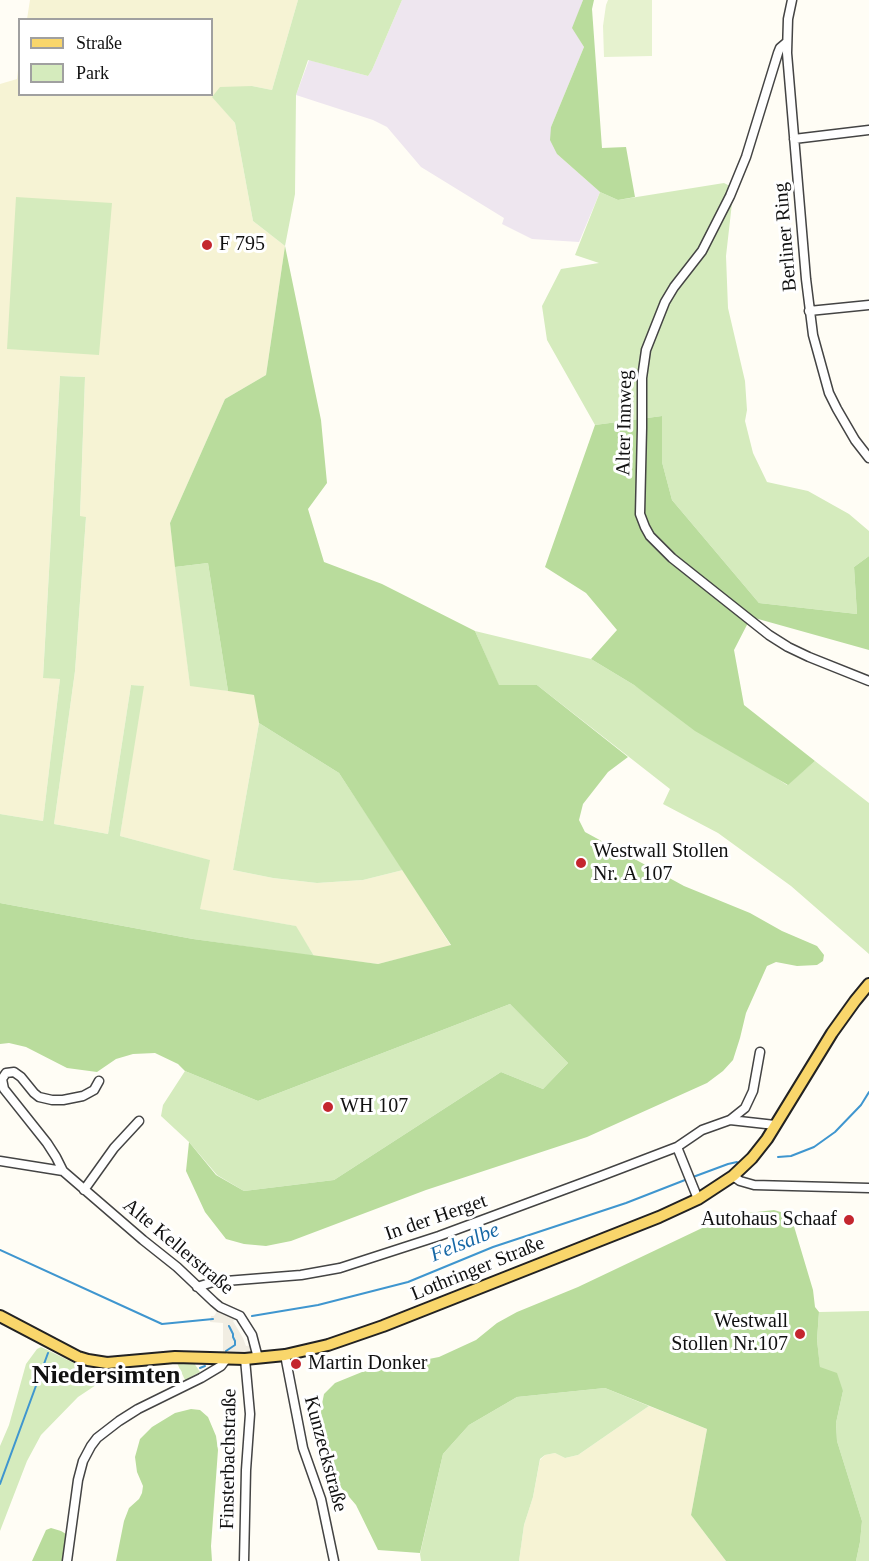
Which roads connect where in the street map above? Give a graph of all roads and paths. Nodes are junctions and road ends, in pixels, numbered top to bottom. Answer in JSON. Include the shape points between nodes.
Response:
{"nodes":[{"id":1,"x":792,"y":0,"type":"edge"},
{"id":2,"x":787,"y":42,"type":"junction"},
{"id":3,"x":869,"y":130,"type":"edge"},
{"id":4,"x":794,"y":140,"type":"junction"},
{"id":5,"x":869,"y":305,"type":"edge"},
{"id":6,"x":810,"y":311,"type":"junction"},
{"id":7,"x":869,"y":458,"type":"edge"},
{"id":8,"x":869,"y":681,"type":"edge"},
{"id":9,"x":869,"y":984,"type":"edge"},
{"id":10,"x":760,"y":1052,"type":"dead end"},
{"id":11,"x":99,"y":1081,"type":"dead end"},
{"id":12,"x":730,"y":1120,"type":"junction"},
{"id":13,"x":139,"y":1121,"type":"dead end"},
{"id":14,"x":775,"y":1125,"type":"junction"},
{"id":15,"x":677,"y":1147,"type":"junction"},
{"id":16,"x":0,"y":1161,"type":"edge"},
{"id":17,"x":63,"y":1171,"type":"junction"},
{"id":18,"x":733,"y":1176,"type":"junction"},
{"id":19,"x":869,"y":1188,"type":"edge"},
{"id":20,"x":84,"y":1190,"type":"junction"},
{"id":21,"x":698,"y":1199,"type":"junction"},
{"id":22,"x":197,"y":1287,"type":"junction"},
{"id":23,"x":0,"y":1316,"type":"edge"},
{"id":24,"x":285,"y":1355,"type":"junction"},
{"id":25,"x":258,"y":1358,"type":"junction"},
{"id":26,"x":227,"y":1359,"type":"junction"},
{"id":27,"x":245,"y":1359,"type":"junction"},
{"id":28,"x":67,"y":1561,"type":"edge"},
{"id":29,"x":244,"y":1561,"type":"edge"},
{"id":30,"x":334,"y":1561,"type":"edge"}],
"edges":[{"from":1,"to":2,"type":"street","name":"Berliner Ring"},
{"from":2,"to":4,"type":"street","name":"Berliner Ring"},
{"from":2,"to":8,"type":"street","name":"Alter Innweg","via":[[778,53],[730,196],[702,251],[665,302],[646,350],[640,514],[650,536],[672,558],[769,635],[808,657]]},
{"from":3,"to":4,"type":"street"},
{"from":4,"to":6,"type":"street","name":"Berliner Ring"},
{"from":5,"to":6,"type":"street"},
{"from":6,"to":7,"type":"street","name":"Berliner Ring","via":[[830,393],[845,425]]},
{"from":9,"to":14,"type":"main road","name":"Lothringer Straße","via":[[832,1033]]},
{"from":10,"to":12,"type":"street","name":"In der Herget","via":[[747,1105]]},
{"from":11,"to":17,"type":"street","name":"Alte Kellerstraße","via":[[94,1090],[83,1096],[52,1100],[34,1093],[14,1072],[6,1073],[2,1079],[4,1089]]},
{"from":12,"to":14,"type":"street","name":"In der Herget"},
{"from":12,"to":15,"type":"street","name":"In der Herget","via":[[702,1130]]},
{"from":13,"to":20,"type":"street"},
{"from":14,"to":18,"type":"main road","name":"Lothringer Straße","via":[[760,1148]]},
{"from":15,"to":21,"type":"street"},
{"from":15,"to":22,"type":"street","name":"In der Herget","via":[[439,1236],[340,1268]]},
{"from":16,"to":17,"type":"street"},
{"from":17,"to":20,"type":"street","name":"Alte Kellerstraße"},
{"from":18,"to":19,"type":"street","via":[[754,1185]]},
{"from":18,"to":21,"type":"main road","name":"Lothringer Straße"},
{"from":20,"to":22,"type":"street","name":"Alte Kellerstraße"},
{"from":21,"to":24,"type":"main road","name":"Lothringer Straße","via":[[373,1329]]},
{"from":22,"to":25,"type":"street","name":"Alte Kellerstraße","via":[[220,1307],[240,1316],[252,1335]]},
{"from":23,"to":26,"type":"main road","name":"Lothringer Straße","via":[[68,1352],[96,1362],[175,1357]]},
{"from":24,"to":25,"type":"main road","name":"Lothringer Straße"},
{"from":24,"to":30,"type":"street","name":"Kunzeckstraße","via":[[303,1448],[321,1499]]},
{"from":25,"to":27,"type":"main road","name":"Lothringer Straße"},
{"from":26,"to":27,"type":"main road","name":"Lothringer Straße"},
{"from":26,"to":28,"type":"street","via":[[201,1378],[138,1409],[97,1438],[83,1461],[78,1480]]},
{"from":27,"to":29,"type":"street","name":"Finsterbachstraße","via":[[250,1414]]}]}
